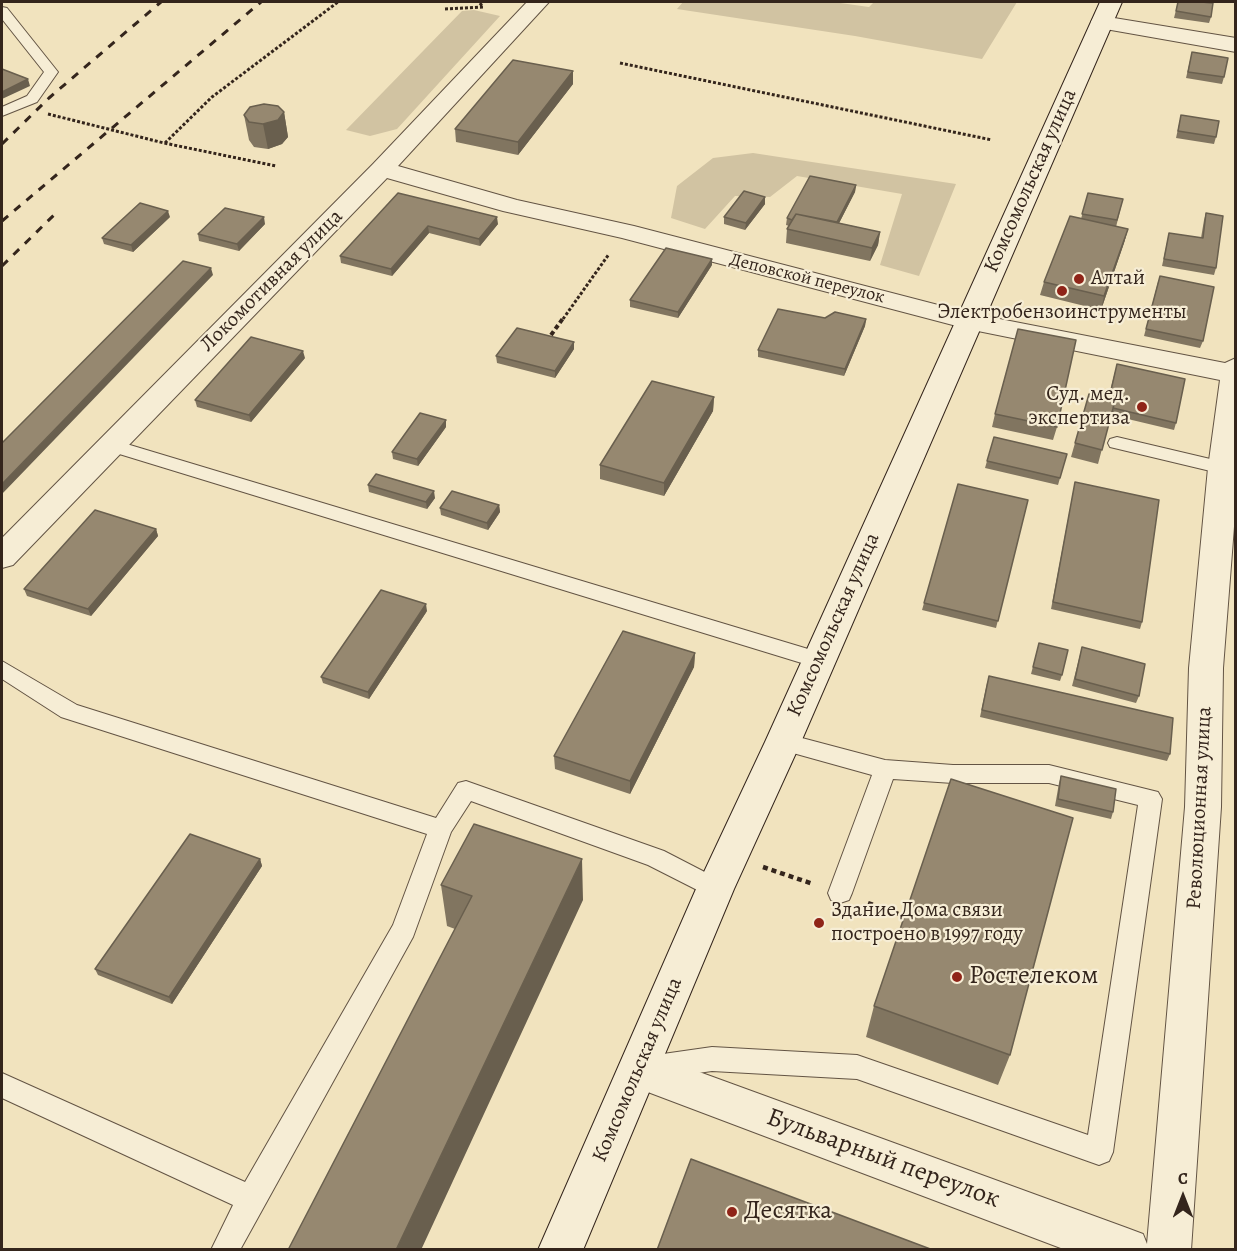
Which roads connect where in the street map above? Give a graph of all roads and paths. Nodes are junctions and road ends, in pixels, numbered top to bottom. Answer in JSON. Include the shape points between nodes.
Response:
{"nodes":[{"id":1,"x":338,"y":2,"type":"edge"},
{"id":2,"x":479,"y":2,"type":"edge"},
{"id":3,"x":538,"y":2,"type":"edge"},
{"id":4,"x":445,"y":9,"type":"dead end"},
{"id":5,"x":2,"y":11,"type":"edge"},
{"id":6,"x":1106,"y":12,"type":"edge"},
{"id":7,"x":1236,"y":45,"type":"edge"},
{"id":8,"x":620,"y":63,"type":"dead end"},
{"id":9,"x":8,"y":110,"type":"edge"},
{"id":10,"x":992,"y":140,"type":"dead end"},
{"id":11,"x":165,"y":143,"type":"junction"},
{"id":12,"x":276,"y":166,"type":"dead end"},
{"id":13,"x":382,"y":169,"type":"junction"},
{"id":14,"x":625,"y":231,"type":"junction"},
{"id":15,"x":968,"y":321,"type":"junction"},
{"id":16,"x":551,"y":335,"type":"edge"},
{"id":17,"x":1235,"y":372,"type":"edge"},
{"id":18,"x":1117,"y":443,"type":"dead end"},
{"id":19,"x":110,"y":446,"type":"junction"},
{"id":20,"x":1223,"y":468,"type":"junction"},
{"id":21,"x":2,"y":557,"type":"edge"},
{"id":22,"x":818,"y":660,"type":"junction"},
{"id":23,"x":2,"y":669,"type":"edge"},
{"id":24,"x":783,"y":742,"type":"junction"},
{"id":25,"x":885,"y":769,"type":"junction"},
{"id":26,"x":441,"y":829,"type":"junction"},
{"id":27,"x":715,"y":889,"type":"junction"},
{"id":28,"x":840,"y":893,"type":"dead end"},
{"id":29,"x":639,"y":1069,"type":"junction"},
{"id":30,"x":2,"y":1085,"type":"edge"},
{"id":31,"x":251,"y":1199,"type":"junction"},
{"id":32,"x":225,"y":1250,"type":"edge"},
{"id":33,"x":560,"y":1250,"type":"edge"},
{"id":34,"x":1127,"y":1250,"type":"edge"},
{"id":35,"x":1169,"y":1250,"type":"edge"}],
"edges":[{"from":1,"to":11,"type":"path","via":[[212,97]]},
{"from":2,"to":4,"type":"path","via":[[483,7]]},
{"from":3,"to":13,"type":"street","name":"Локомотивная улица"},
{"from":5,"to":9,"type":"lane","via":[[51,72],[32,99]]},
{"from":6,"to":7,"type":"street"},
{"from":6,"to":15,"type":"street","name":"Комсомольская улица"},
{"from":8,"to":10,"type":"path"},
{"from":9,"to":11,"type":"path"},
{"from":11,"to":12,"type":"path"},
{"from":13,"to":14,"type":"street","name":"Деповской переулок","via":[[512,206]]},
{"from":13,"to":19,"type":"street","name":"Локомотивная улица"},
{"from":14,"to":15,"type":"street","name":"Деповской переулок"},
{"from":14,"to":16,"type":"path"},
{"from":15,"to":17,"type":"street","name":"Деповской переулок"},
{"from":15,"to":22,"type":"street","name":"Комсомольская улица"},
{"from":17,"to":20,"type":"street","name":"Революционная улица"},
{"from":18,"to":20,"type":"lane"},
{"from":19,"to":21,"type":"street","name":"Локомотивная улица"},
{"from":19,"to":22,"type":"lane"},
{"from":20,"to":35,"type":"street","name":"Революционная улица","via":[[1206,668],[1203,807]]},
{"from":22,"to":24,"type":"street","name":"Комсомольская улица"},
{"from":23,"to":26,"type":"lane","via":[[69,711]]},
{"from":24,"to":25,"type":"lane"},
{"from":24,"to":27,"type":"street","name":"Комсомольская улица"},
{"from":25,"to":28,"type":"lane"},
{"from":25,"to":29,"type":"lane","via":[[1049,774],[1150,799],[1099,1152],[857,1066],[712,1059]]},
{"from":26,"to":27,"type":"lane","via":[[466,790],[656,858]]},
{"from":26,"to":31,"type":"lane","via":[[404,929]]},
{"from":27,"to":29,"type":"street","name":"Комсомольская улица"},
{"from":29,"to":33,"type":"street","name":"Комсомольская улица"},
{"from":29,"to":34,"type":"street","name":"Бульварный переулок"},
{"from":30,"to":31,"type":"lane"},
{"from":31,"to":32,"type":"lane"}]}
